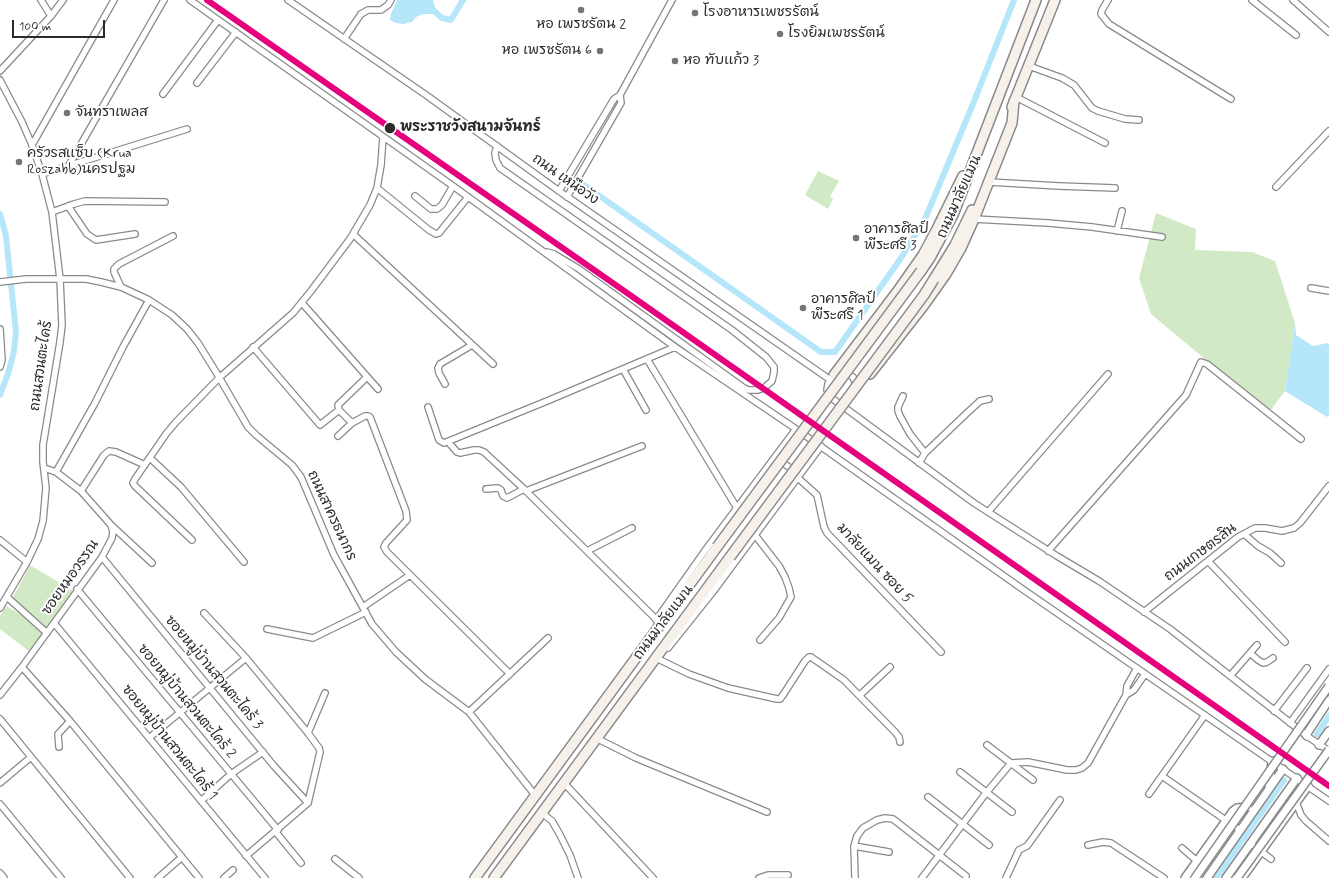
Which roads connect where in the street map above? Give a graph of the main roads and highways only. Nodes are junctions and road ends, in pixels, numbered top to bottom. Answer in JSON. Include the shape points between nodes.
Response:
{"nodes":[{"id":1,"x":1036,"y":0,"type":"edge"},
{"id":2,"x":1054,"y":0,"type":"edge"},
{"id":3,"x":1015,"y":99,"type":"junction"},
{"id":4,"x":975,"y":157,"type":"junction"},
{"id":5,"x":831,"y":377,"type":"road end"},
{"id":6,"x":845,"y":408,"type":"road end"},
{"id":7,"x":475,"y":878,"type":"edge"},
{"id":8,"x":494,"y":878,"type":"edge"}],
"edges":[{"from":1,"to":4,"type":"highway","name":"ถนนมาลัยแมน"},
{"from":2,"to":3,"type":"highway","name":"ถนนมาลัยแมน"},
{"from":3,"to":6,"type":"highway","via":[[1012,123],[961,248],[924,306]]},
{"from":3,"to":8,"type":"highway","name":"ถนนมาลัยแมน","bridge":true,"via":[[968,218],[924,296]]},
{"from":4,"to":5,"type":"highway","via":[[915,267]]},
{"from":4,"to":7,"type":"highway","name":"ถนนมาลัยแมน","bridge":true,"via":[[953,215],[921,271],[659,622]]}]}
